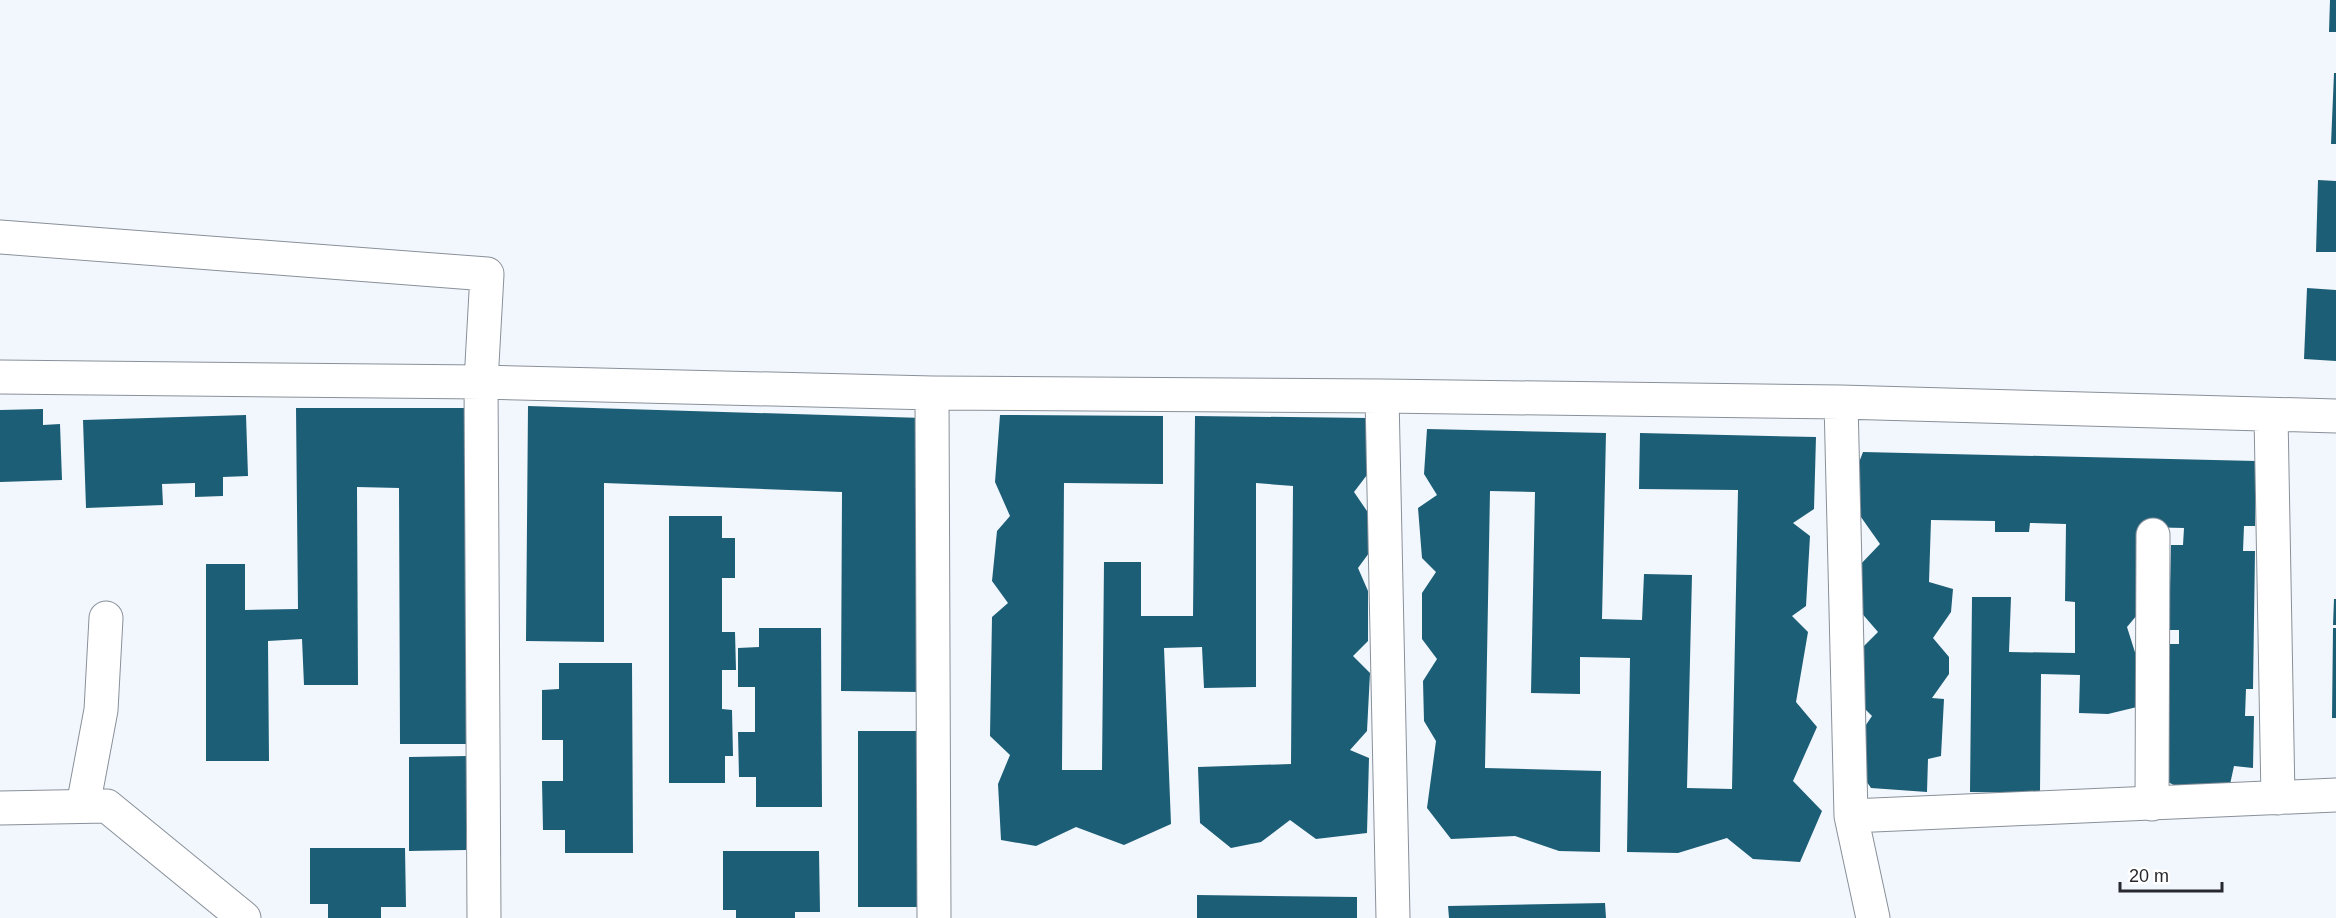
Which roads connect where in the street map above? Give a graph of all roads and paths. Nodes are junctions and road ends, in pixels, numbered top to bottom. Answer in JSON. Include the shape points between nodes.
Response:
{"nodes":[{"id":1,"x":0,"y":237,"type":"edge"},
{"id":2,"x":0,"y":377,"type":"edge"},
{"id":3,"x":481,"y":382,"type":"junction"},
{"id":4,"x":932,"y":393,"type":"junction"},
{"id":5,"x":1382,"y":396,"type":"junction"},
{"id":6,"x":1841,"y":402,"type":"junction"},
{"id":7,"x":2271,"y":415,"type":"junction"},
{"id":8,"x":2336,"y":416,"type":"edge"},
{"id":9,"x":2153,"y":535,"type":"dead end"},
{"id":10,"x":106,"y":618,"type":"dead end"},
{"id":11,"x":2336,"y":795,"type":"edge"},
{"id":12,"x":2278,"y":798,"type":"junction"},
{"id":13,"x":2152,"y":804,"type":"junction"},
{"id":14,"x":82,"y":807,"type":"junction"},
{"id":15,"x":0,"y":808,"type":"edge"},
{"id":16,"x":1851,"y":816,"type":"junction"},
{"id":17,"x":244,"y":918,"type":"edge"},
{"id":18,"x":484,"y":918,"type":"edge"},
{"id":19,"x":934,"y":918,"type":"edge"},
{"id":20,"x":1393,"y":918,"type":"edge"},
{"id":21,"x":1873,"y":918,"type":"edge"}],
"edges":[{"from":1,"to":3,"type":"street","via":[[488,274]]},
{"from":2,"to":3,"type":"street"},
{"from":3,"to":4,"type":"street"},
{"from":3,"to":18,"type":"street"},
{"from":4,"to":5,"type":"street"},
{"from":4,"to":19,"type":"street"},
{"from":5,"to":6,"type":"street"},
{"from":5,"to":20,"type":"street"},
{"from":6,"to":7,"type":"street"},
{"from":6,"to":16,"type":"street"},
{"from":7,"to":8,"type":"street"},
{"from":7,"to":12,"type":"street"},
{"from":9,"to":13,"type":"street"},
{"from":10,"to":14,"type":"street","via":[[101,710]]},
{"from":11,"to":12,"type":"street"},
{"from":12,"to":13,"type":"street"},
{"from":13,"to":16,"type":"street"},
{"from":14,"to":15,"type":"street"},
{"from":14,"to":17,"type":"street","via":[[107,806]]},
{"from":16,"to":21,"type":"street"}]}
